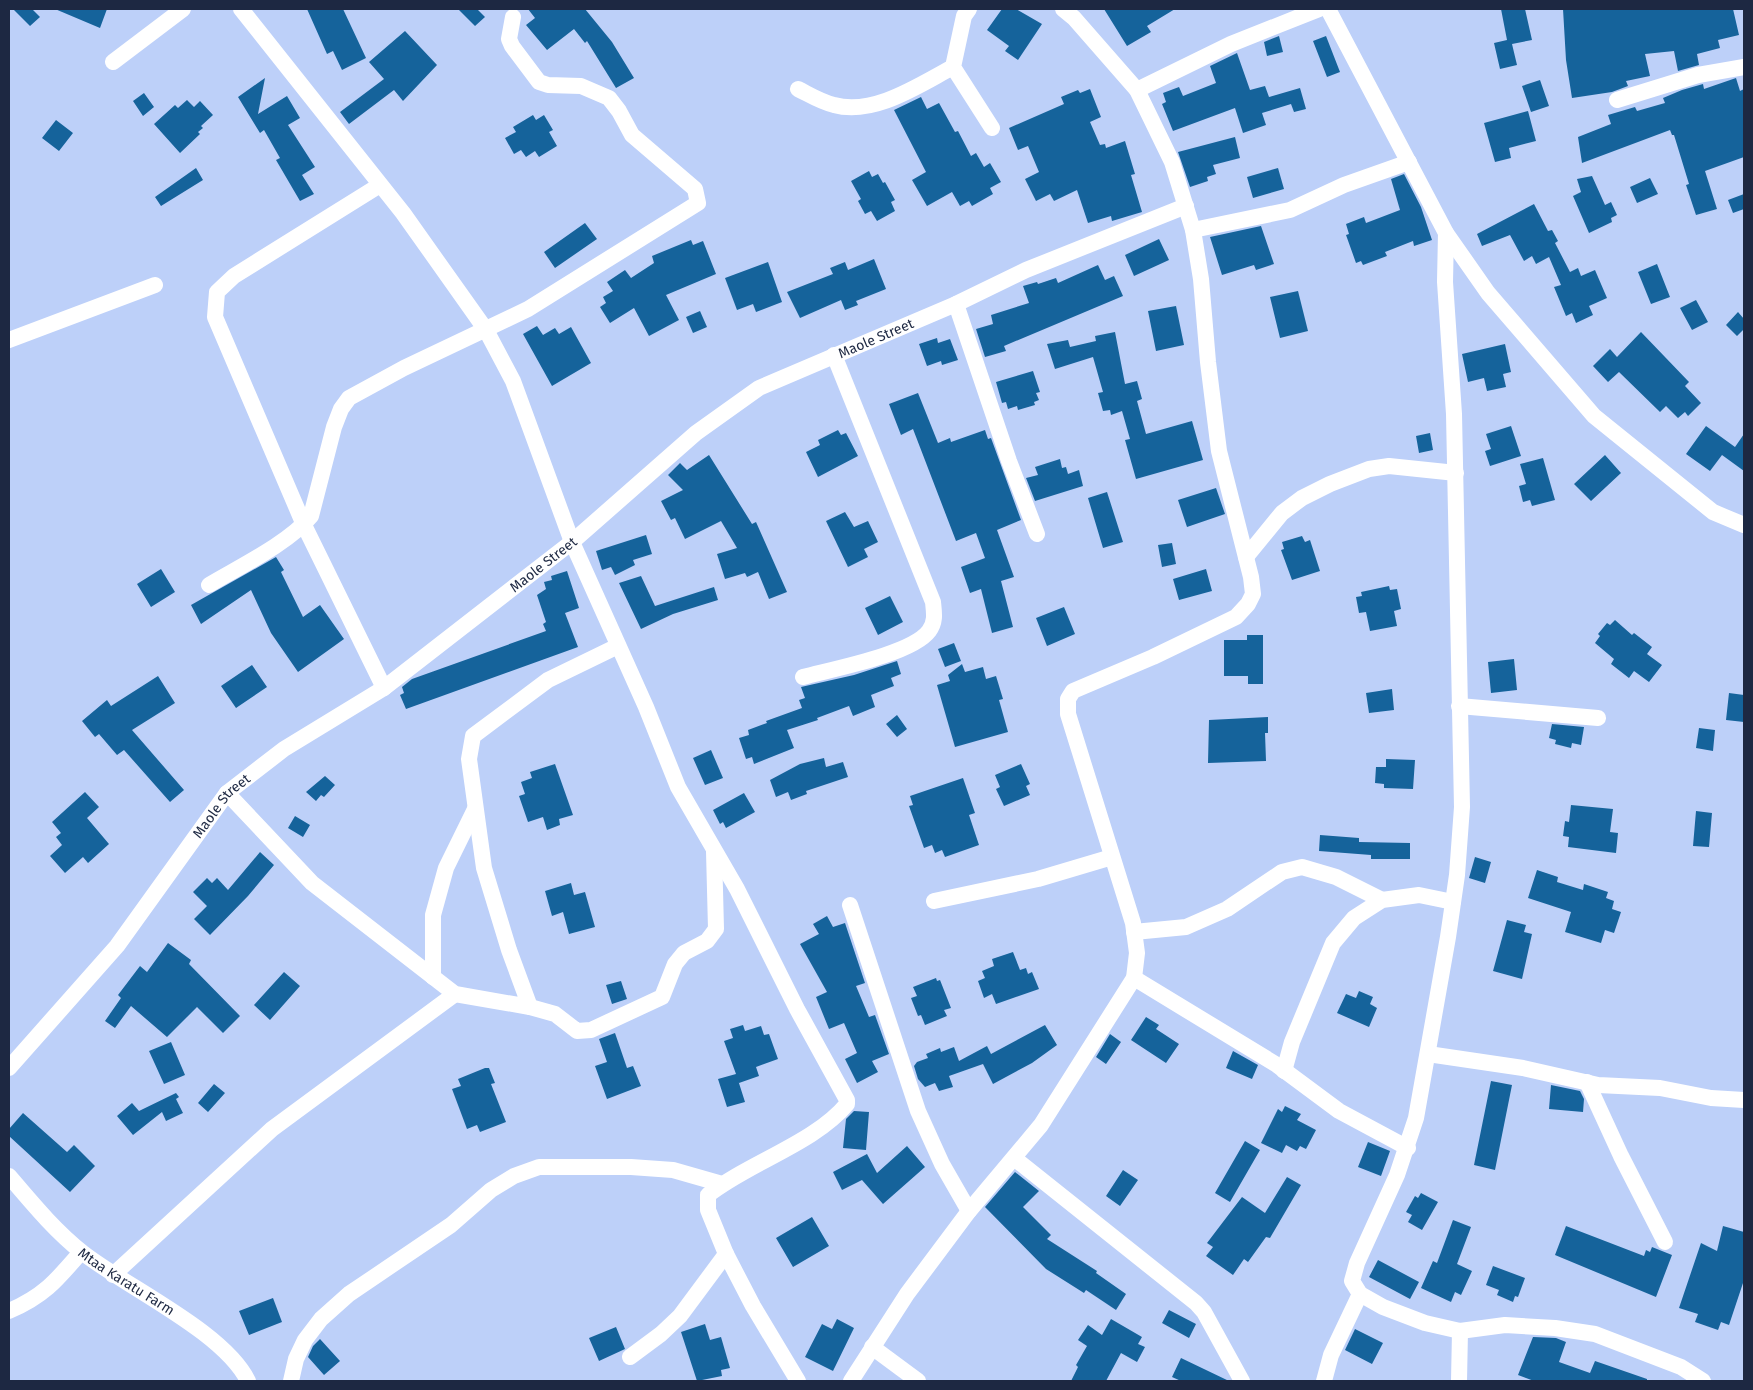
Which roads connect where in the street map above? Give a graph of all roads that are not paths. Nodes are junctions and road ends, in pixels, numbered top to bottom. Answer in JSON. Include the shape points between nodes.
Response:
{"nodes":[{"id":1,"x":183,"y":9,"type":"edge"},
{"id":2,"x":241,"y":9,"type":"edge"},
{"id":3,"x":968,"y":9,"type":"edge"},
{"id":4,"x":1062,"y":9,"type":"edge"},
{"id":5,"x":1319,"y":9,"type":"edge"},
{"id":6,"x":1328,"y":9,"type":"edge"},
{"id":7,"x":513,"y":17,"type":"dead end"},
{"id":8,"x":113,"y":62,"type":"dead end"},
{"id":9,"x":953,"y":67,"type":"junction"},
{"id":10,"x":1744,"y":67,"type":"edge"},
{"id":11,"x":798,"y":89,"type":"dead end"},
{"id":12,"x":1137,"y":90,"type":"junction"},
{"id":13,"x":1617,"y":100,"type":"dead end"},
{"id":14,"x":992,"y":128,"type":"dead end"},
{"id":15,"x":1409,"y":162,"type":"junction"},
{"id":16,"x":380,"y":185,"type":"junction"},
{"id":17,"x":1186,"y":206,"type":"junction"},
{"id":18,"x":1193,"y":230,"type":"junction"},
{"id":19,"x":1446,"y":233,"type":"junction"},
{"id":20,"x":156,"y":285,"type":"dead end"},
{"id":21,"x":956,"y":304,"type":"junction"},
{"id":22,"x":486,"y":330,"type":"junction"},
{"id":23,"x":9,"y":340,"type":"edge"},
{"id":24,"x":834,"y":355,"type":"junction"},
{"id":25,"x":1456,"y":473,"type":"junction"},
{"id":26,"x":304,"y":525,"type":"junction"},
{"id":27,"x":1744,"y":525,"type":"edge"},
{"id":28,"x":1037,"y":534,"type":"dead end"},
{"id":29,"x":572,"y":542,"type":"junction"},
{"id":30,"x":1246,"y":557,"type":"junction"},
{"id":31,"x":209,"y":585,"type":"dead end"},
{"id":32,"x":618,"y":646,"type":"junction"},
{"id":33,"x":803,"y":677,"type":"dead end"},
{"id":34,"x":384,"y":688,"type":"junction"},
{"id":35,"x":1459,"y":706,"type":"junction"},
{"id":36,"x":1598,"y":718,"type":"dead end"},
{"id":37,"x":227,"y":792,"type":"junction"},
{"id":38,"x":476,"y":809,"type":"junction"},
{"id":39,"x":714,"y":846,"type":"junction"},
{"id":40,"x":1112,"y":857,"type":"junction"},
{"id":41,"x":1382,"y":900,"type":"junction"},
{"id":42,"x":934,"y":901,"type":"dead end"},
{"id":43,"x":1453,"y":902,"type":"junction"},
{"id":44,"x":850,"y":905,"type":"dead end"},
{"id":45,"x":1134,"y":932,"type":"junction"},
{"id":46,"x":433,"y":976,"type":"junction"},
{"id":47,"x":1134,"y":978,"type":"junction"},
{"id":48,"x":455,"y":994,"type":"junction"},
{"id":49,"x":530,"y":1007,"type":"junction"},
{"id":50,"x":1428,"y":1054,"type":"junction"},
{"id":51,"x":9,"y":1068,"type":"edge"},
{"id":52,"x":1284,"y":1071,"type":"junction"},
{"id":53,"x":1587,"y":1082,"type":"junction"},
{"id":54,"x":1744,"y":1100,"type":"edge"},
{"id":55,"x":1408,"y":1148,"type":"junction"},
{"id":56,"x":1014,"y":1158,"type":"junction"},
{"id":57,"x":9,"y":1176,"type":"edge"},
{"id":58,"x":722,"y":1184,"type":"junction"},
{"id":59,"x":969,"y":1211,"type":"junction"},
{"id":60,"x":1666,"y":1242,"type":"dead end"},
{"id":61,"x":82,"y":1252,"type":"junction"},
{"id":62,"x":726,"y":1254,"type":"junction"},
{"id":63,"x":113,"y":1275,"type":"junction"},
{"id":64,"x":1360,"y":1294,"type":"junction"},
{"id":65,"x":9,"y":1310,"type":"edge"},
{"id":66,"x":1460,"y":1331,"type":"junction"},
{"id":67,"x":872,"y":1348,"type":"junction"},
{"id":68,"x":630,"y":1357,"type":"dead end"},
{"id":69,"x":248,"y":1381,"type":"edge"},
{"id":70,"x":291,"y":1381,"type":"edge"},
{"id":71,"x":798,"y":1381,"type":"edge"},
{"id":72,"x":851,"y":1381,"type":"edge"},
{"id":73,"x":918,"y":1381,"type":"edge"},
{"id":74,"x":1242,"y":1381,"type":"edge"},
{"id":75,"x":1324,"y":1381,"type":"edge"},
{"id":76,"x":1459,"y":1381,"type":"edge"},
{"id":77,"x":1703,"y":1381,"type":"edge"}],
"edges":[{"from":1,"to":8,"type":"street"},
{"from":2,"to":16,"type":"street"},
{"from":3,"to":9,"type":"street"},
{"from":4,"to":12,"type":"street","via":[[1074,18]]},
{"from":5,"to":12,"type":"street","via":[[1232,44]]},
{"from":6,"to":15,"type":"street"},
{"from":7,"to":22,"type":"street","via":[[509,39],[539,82],[581,86],[610,98],[632,135],[695,189],[698,203],[528,309]]},
{"from":9,"to":11,"type":"street","via":[[894,96],[855,108],[834,106]]},
{"from":9,"to":14,"type":"street"},
{"from":10,"to":13,"type":"street","via":[[1698,75]]},
{"from":12,"to":17,"type":"street","via":[[1172,162]]},
{"from":15,"to":18,"type":"street","via":[[1344,185],[1290,210]]},
{"from":15,"to":19,"type":"street"},
{"from":16,"to":22,"type":"street","via":[[441,264]]},
{"from":16,"to":26,"type":"street","via":[[234,276],[217,292],[215,317]]},
{"from":17,"to":18,"type":"street"},
{"from":17,"to":21,"type":"street","name":"Maole Street","via":[[1026,270]]},
{"from":18,"to":30,"type":"street","via":[[1219,451]]},
{"from":19,"to":25,"type":"street","via":[[1444,282]]},
{"from":19,"to":27,"type":"street","via":[[1488,293],[1594,416],[1713,512]]},
{"from":20,"to":23,"type":"street"},
{"from":21,"to":24,"type":"street","name":"Maole Street"},
{"from":21,"to":28,"type":"street"},
{"from":22,"to":26,"type":"street","via":[[348,398],[334,427],[311,516]]},
{"from":22,"to":29,"type":"street","via":[[513,381]]},
{"from":24,"to":29,"type":"street","name":"Maole Street","via":[[759,388],[696,433]]},
{"from":24,"to":33,"type":"street","via":[[932,602],[935,618],[931,630],[907,648]]},
{"from":25,"to":30,"type":"street","via":[[1389,466],[1369,469],[1330,484],[1282,513]]},
{"from":25,"to":35,"type":"street"},
{"from":26,"to":31,"type":"street"},
{"from":26,"to":34,"type":"street"},
{"from":29,"to":32,"type":"street"},
{"from":29,"to":34,"type":"street","name":"Maole Street"},
{"from":30,"to":40,"type":"street","via":[[1253,594],[1236,617],[1073,691],[1068,699],[1068,714]]},
{"from":32,"to":38,"type":"street","via":[[548,680],[473,736],[469,759]]},
{"from":32,"to":39,"type":"street","via":[[678,788]]},
{"from":34,"to":37,"type":"street","name":"Maole Street","via":[[284,749]]},
{"from":35,"to":36,"type":"street"},
{"from":35,"to":43,"type":"street","via":[[1462,807]]},
{"from":37,"to":46,"type":"street","via":[[312,883]]},
{"from":37,"to":51,"type":"street","name":"Maole Street","via":[[117,946]]},
{"from":38,"to":46,"type":"street","via":[[446,868],[433,915]]},
{"from":38,"to":49,"type":"street","via":[[484,868]]},
{"from":39,"to":49,"type":"street","via":[[716,929],[707,941],[684,953],[675,964],[662,997],[590,1030],[577,1031],[555,1014]]},
{"from":39,"to":58,"type":"street","via":[[847,1100],[838,1114],[796,1143]]},
{"from":40,"to":42,"type":"street","via":[[1038,879]]},
{"from":40,"to":45,"type":"street"},
{"from":41,"to":43,"type":"street","via":[[1419,895]]},
{"from":41,"to":45,"type":"street","via":[[1336,877],[1302,866],[1282,872],[1227,909],[1186,927]]},
{"from":41,"to":52,"type":"street","via":[[1354,918],[1334,943],[1292,1042]]},
{"from":43,"to":50,"type":"street"},
{"from":44,"to":59,"type":"street","via":[[918,1111],[942,1164]]},
{"from":45,"to":47,"type":"street","via":[[1137,953]]},
{"from":46,"to":48,"type":"street"},
{"from":47,"to":52,"type":"street"},
{"from":47,"to":56,"type":"street","via":[[1041,1125]]},
{"from":48,"to":49,"type":"street"},
{"from":48,"to":63,"type":"street","via":[[272,1128]]},
{"from":50,"to":53,"type":"street","via":[[1523,1068]]},
{"from":50,"to":55,"type":"street"},
{"from":52,"to":55,"type":"street","via":[[1339,1111]]},
{"from":53,"to":54,"type":"street"},
{"from":53,"to":60,"type":"street"},
{"from":55,"to":64,"type":"street","via":[[1356,1263],[1352,1281]]},
{"from":56,"to":59,"type":"street"},
{"from":56,"to":74,"type":"street","via":[[1196,1303]]},
{"from":57,"to":61,"type":"street","name":"Mtaa Karatu Farm","via":[[41,1213]]},
{"from":58,"to":62,"type":"street","via":[[708,1195],[708,1210]]},
{"from":58,"to":70,"type":"street","via":[[673,1170],[631,1167],[539,1167],[514,1176],[491,1190],[451,1225],[349,1294],[321,1319],[305,1340]]},
{"from":59,"to":67,"type":"street","via":[[907,1294]]},
{"from":61,"to":63,"type":"street","name":"Mtaa Karatu Farm"},
{"from":61,"to":65,"type":"street","via":[[49,1289],[26,1304]]},
{"from":62,"to":68,"type":"street","via":[[680,1316]]},
{"from":62,"to":71,"type":"street"},
{"from":63,"to":69,"type":"street","name":"Mtaa Karatu Farm","via":[[217,1344]]},
{"from":64,"to":66,"type":"street","via":[[1383,1307],[1425,1323]]},
{"from":64,"to":75,"type":"street","via":[[1331,1355]]},
{"from":66,"to":76,"type":"street"},
{"from":66,"to":77,"type":"street","via":[[1505,1325],[1595,1334],[1681,1367]]},
{"from":67,"to":72,"type":"street"},
{"from":67,"to":73,"type":"street"}]}
